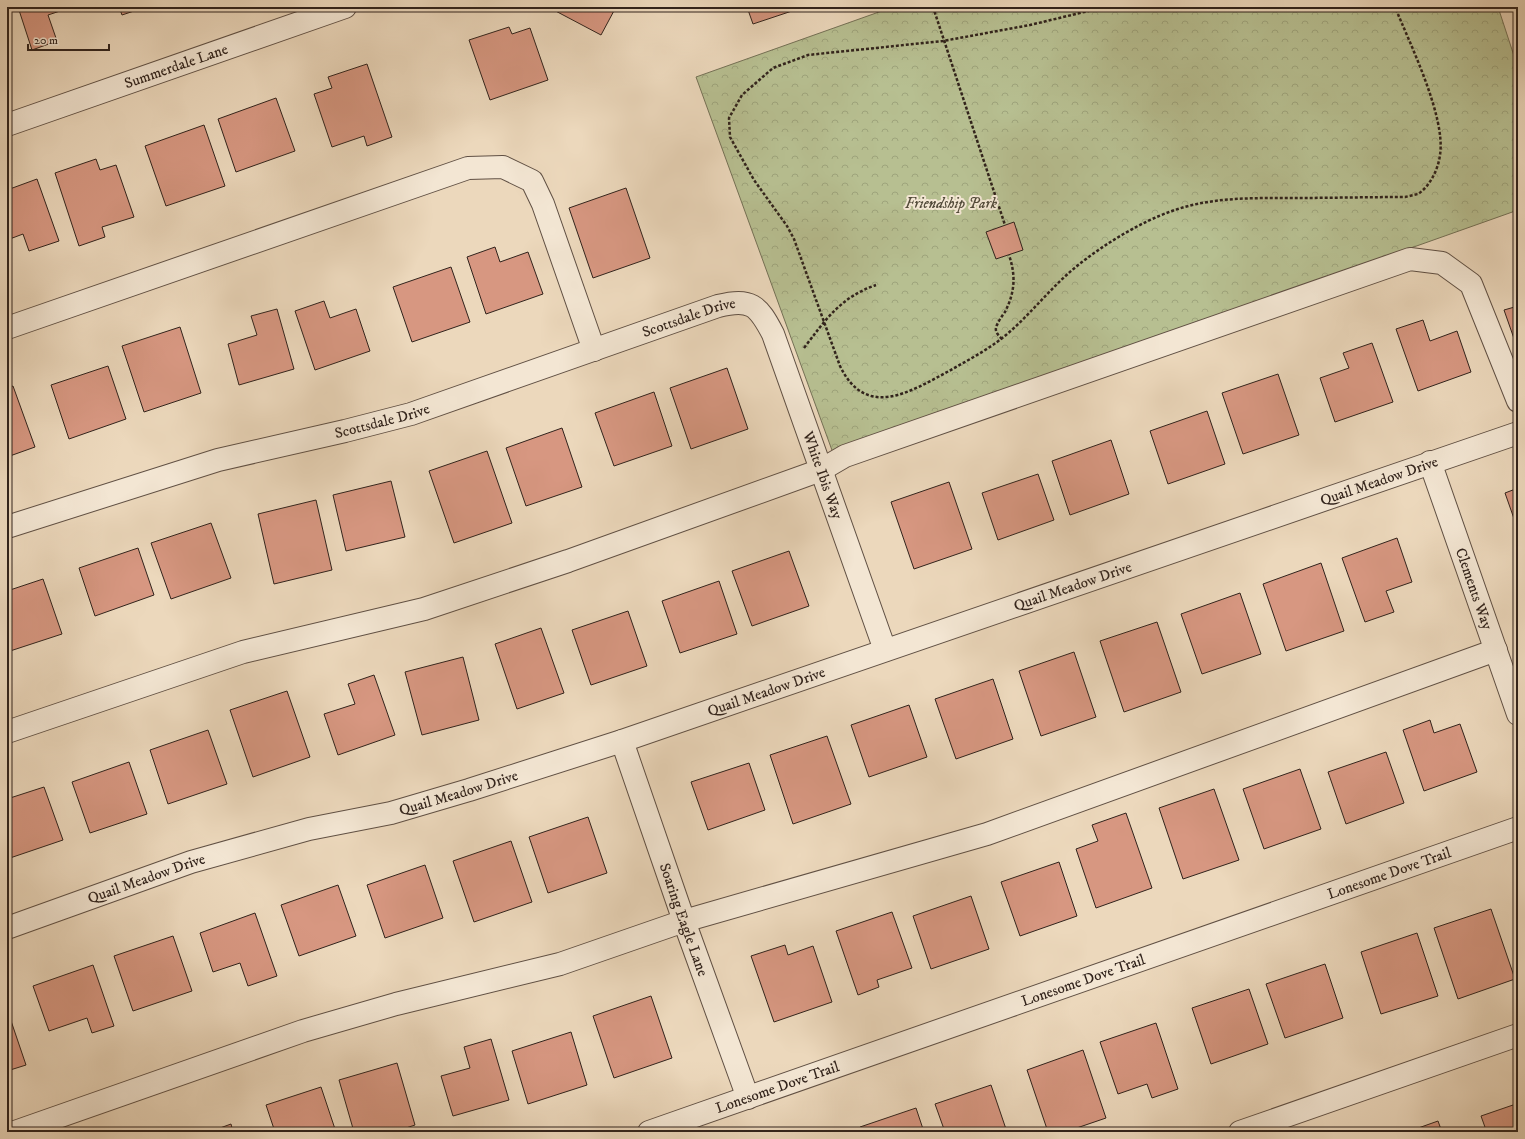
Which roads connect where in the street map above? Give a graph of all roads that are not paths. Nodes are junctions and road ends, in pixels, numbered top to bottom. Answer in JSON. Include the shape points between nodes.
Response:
{"nodes":[{"id":1,"x":345,"y":7,"type":"edge"},
{"id":2,"x":7,"y":125,"type":"edge"},
{"id":3,"x":752,"y":306,"type":"joint"},
{"id":4,"x":7,"y":328,"type":"edge"},
{"id":5,"x":594,"y":350,"type":"junction"},
{"id":6,"x":1518,"y":401,"type":"edge"},
{"id":7,"x":1518,"y":433,"type":"edge"},
{"id":8,"x":1430,"y":462,"type":"junction"},
{"id":9,"x":821,"y":470,"type":"junction"},
{"id":10,"x":7,"y":527,"type":"edge"},
{"id":11,"x":885,"y":650,"type":"junction"},
{"id":12,"x":1496,"y":650,"type":"junction"},
{"id":13,"x":1518,"y":714,"type":"edge"},
{"id":14,"x":7,"y":732,"type":"edge"},
{"id":15,"x":622,"y":741,"type":"junction"},
{"id":16,"x":1518,"y":828,"type":"edge"},
{"id":17,"x":684,"y":921,"type":"junction"},
{"id":18,"x":7,"y":928,"type":"edge"},
{"id":19,"x":1518,"y":1035,"type":"edge"},
{"id":20,"x":748,"y":1098,"type":"junction"},
{"id":21,"x":15,"y":1132,"type":"edge"},
{"id":22,"x":649,"y":1132,"type":"edge"},
{"id":23,"x":1240,"y":1132,"type":"edge"}],
"edges":[{"from":1,"to":2,"type":"street","name":"Summerdale Lane"},
{"from":3,"to":5,"type":"street","name":"Scottsdale Drive","via":[[736,302],[718,306]]},
{"from":3,"to":9,"type":"street","name":"White Ibis Way","via":[[764,316],[773,334]]},
{"from":4,"to":5,"type":"street","via":[[468,168],[503,167],[532,181],[543,204]]},
{"from":5,"to":10,"type":"street","name":"Scottsdale Drive","via":[[411,414],[218,460]]},
{"from":6,"to":9,"type":"street","via":[[1471,284],[1442,263],[1410,259],[852,454]]},
{"from":7,"to":8,"type":"street","name":"Quail Meadow Drive"},
{"from":8,"to":11,"type":"street","name":"Quail Meadow Drive"},
{"from":8,"to":12,"type":"street","name":"Clements Way"},
{"from":9,"to":11,"type":"street","name":"White Ibis Way"},
{"from":9,"to":14,"type":"street","via":[[568,561],[432,606],[243,652]]},
{"from":11,"to":15,"type":"street","name":"Quail Meadow Drive"},
{"from":12,"to":13,"type":"street","name":"Clements Way"},
{"from":12,"to":17,"type":"street","via":[[987,834]]},
{"from":15,"to":17,"type":"street","name":"Soaring Eagle Lane"},
{"from":15,"to":18,"type":"street","name":"Quail Meadow Drive","via":[[391,812],[309,829],[191,862]]},
{"from":16,"to":20,"type":"street","name":"Lonesome Dove Trail"},
{"from":17,"to":20,"type":"street","name":"Soaring Eagle Lane"},
{"from":17,"to":21,"type":"street","via":[[560,964],[396,1004],[303,1031]]},
{"from":19,"to":23,"type":"street"},
{"from":20,"to":22,"type":"street","name":"Lonesome Dove Trail"}]}
